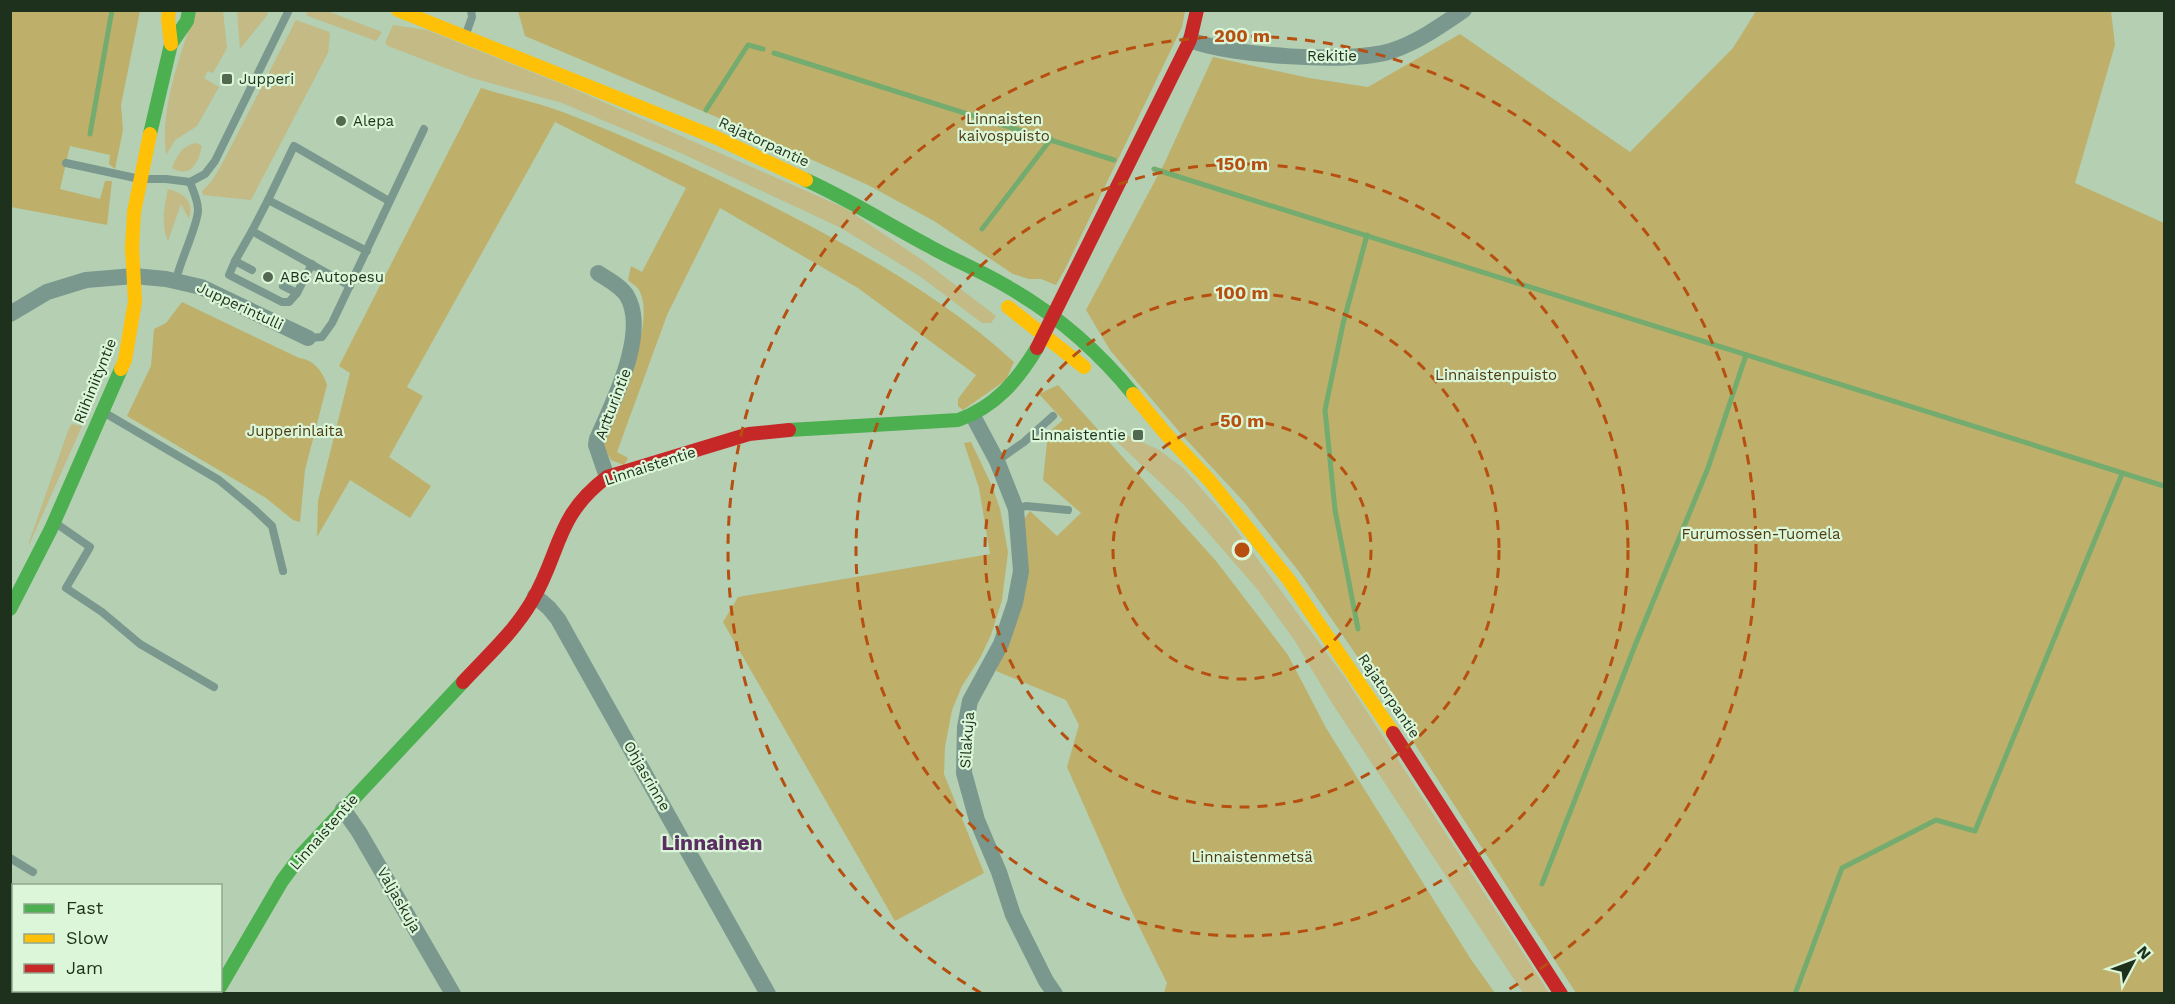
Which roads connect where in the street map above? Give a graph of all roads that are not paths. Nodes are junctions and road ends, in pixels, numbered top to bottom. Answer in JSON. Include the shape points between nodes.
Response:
{"nodes":[{"id":1,"x":169,"y":10,"type":"edge"},
{"id":2,"x":189,"y":10,"type":"edge"},
{"id":3,"x":289,"y":10,"type":"edge"},
{"id":4,"x":398,"y":10,"type":"edge"},
{"id":5,"x":471,"y":10,"type":"edge"},
{"id":6,"x":1197,"y":10,"type":"edge"},
{"id":7,"x":1464,"y":10,"type":"edge"},
{"id":8,"x":465,"y":37,"type":"junction"},
{"id":9,"x":1190,"y":40,"type":"junction"},
{"id":10,"x":171,"y":44,"type":"junction"},
{"id":11,"x":424,"y":129,"type":"dead end"},
{"id":12,"x":66,"y":163,"type":"dead end"},
{"id":13,"x":140,"y":179,"type":"junction"},
{"id":14,"x":190,"y":182,"type":"junction"},
{"id":15,"x":268,"y":200,"type":"junction"},
{"id":16,"x":389,"y":201,"type":"junction"},
{"id":17,"x":252,"y":231,"type":"junction"},
{"id":18,"x":928,"y":246,"type":"junction"},
{"id":19,"x":366,"y":251,"type":"junction"},
{"id":20,"x":235,"y":261,"type":"junction"},
{"id":21,"x":312,"y":264,"type":"junction"},
{"id":22,"x":252,"y":270,"type":"dead end"},
{"id":23,"x":598,"y":273,"type":"dead end"},
{"id":24,"x":134,"y":276,"type":"junction"},
{"id":25,"x":176,"y":280,"type":"junction"},
{"id":26,"x":283,"y":286,"type":"dead end"},
{"id":27,"x":350,"y":286,"type":"junction"},
{"id":28,"x":982,"y":288,"type":"dead end"},
{"id":29,"x":297,"y":293,"type":"junction"},
{"id":30,"x":1000,"y":301,"type":"dead end"},
{"id":31,"x":10,"y":314,"type":"edge"},
{"id":32,"x":1053,"y":317,"type":"junction"},
{"id":33,"x":1045,"y":335,"type":"junction"},
{"id":34,"x":308,"y":338,"type":"joint"},
{"id":35,"x":1096,"y":378,"type":"dead end"},
{"id":36,"x":1113,"y":392,"type":"dead end"},
{"id":37,"x":102,"y":412,"type":"junction"},
{"id":38,"x":973,"y":416,"type":"junction"},
{"id":39,"x":1053,"y":416,"type":"dead end"},
{"id":40,"x":1166,"y":434,"type":"junction"},
{"id":41,"x":997,"y":461,"type":"junction"},
{"id":42,"x":607,"y":477,"type":"junction"},
{"id":43,"x":1016,"y":508,"type":"junction"},
{"id":44,"x":1068,"y":510,"type":"dead end"},
{"id":45,"x":54,"y":522,"type":"junction"},
{"id":46,"x":283,"y":571,"type":"dead end"},
{"id":47,"x":534,"y":596,"type":"junction"},
{"id":48,"x":10,"y":609,"type":"edge"},
{"id":49,"x":214,"y":687,"type":"dead end"},
{"id":50,"x":343,"y":808,"type":"junction"},
{"id":51,"x":10,"y":858,"type":"edge"},
{"id":52,"x":33,"y":872,"type":"dead end"},
{"id":53,"x":222,"y":983,"type":"edge"},
{"id":54,"x":453,"y":993,"type":"edge"},
{"id":55,"x":768,"y":993,"type":"edge"},
{"id":56,"x":1055,"y":993,"type":"edge"},
{"id":57,"x":1561,"y":993,"type":"edge"}],
"edges":[{"from":1,"to":10,"type":"main road","name":"Riihiniityntie"},
{"from":2,"to":10,"type":"main road","name":"Riihiniityntie","via":[[187,21]]},
{"from":3,"to":14,"type":"lane","via":[[215,161],[205,174]]},
{"from":4,"to":8,"type":"main road","name":"Rajatorpantie"},
{"from":5,"to":8,"type":"lane"},
{"from":6,"to":9,"type":"main road","name":"Linnaistentie"},
{"from":7,"to":9,"type":"street","name":"Rekitie","via":[[1391,51],[1362,56],[1234,51]]},
{"from":8,"to":18,"type":"main road","name":"Rajatorpantie","via":[[717,138],[851,201]]},
{"from":9,"to":32,"type":"main road","name":"Linnaistentie"},
{"from":10,"to":13,"type":"main road","name":"Riihiniityntie"},
{"from":11,"to":16,"type":"lane"},
{"from":12,"to":13,"type":"lane"},
{"from":13,"to":14,"type":"lane"},
{"from":13,"to":24,"type":"main road","name":"Riihiniityntie","via":[[134,212]]},
{"from":14,"to":25,"type":"lane","via":[[198,212]]},
{"from":15,"to":16,"type":"lane","via":[[294,147]]},
{"from":15,"to":17,"type":"lane"},
{"from":15,"to":19,"type":"lane"},
{"from":16,"to":19,"type":"lane"},
{"from":17,"to":20,"type":"lane"},
{"from":17,"to":21,"type":"lane"},
{"from":18,"to":28,"type":"main road","name":"Rajatorpantie"},
{"from":18,"to":32,"type":"main road","name":"Rajatorpantie","via":[[1009,287]]},
{"from":19,"to":27,"type":"lane"},
{"from":20,"to":22,"type":"lane"},
{"from":20,"to":29,"type":"lane","via":[[229,275],[282,302],[289,302]]},
{"from":21,"to":27,"type":"lane"},
{"from":21,"to":29,"type":"lane"},
{"from":23,"to":42,"type":"street","name":"Artturintie","via":[[627,296],[635,320],[628,364],[597,439]]},
{"from":24,"to":25,"type":"street","name":"Jupperintulli"},
{"from":24,"to":31,"type":"street","name":"Jupperintulli","via":[[67,285]]},
{"from":24,"to":37,"type":"main road","name":"Riihiniityntie","via":[[129,344]]},
{"from":25,"to":34,"type":"street","name":"Jupperintulli","via":[[201,287]]},
{"from":26,"to":29,"type":"lane"},
{"from":27,"to":34,"type":"lane","via":[[322,337]]},
{"from":30,"to":33,"type":"main road"},
{"from":32,"to":33,"type":"main road","name":"Linnaistentie"},
{"from":32,"to":40,"type":"main road","name":"Rajatorpantie","via":[[1116,373]]},
{"from":33,"to":35,"type":"main road"},
{"from":33,"to":38,"type":"main road","name":"Linnaistentie","via":[[1009,388],[991,406]]},
{"from":36,"to":40,"type":"main road","name":"Rajatorpantie"},
{"from":37,"to":45,"type":"main road","name":"Riihiniityntie"},
{"from":37,"to":46,"type":"lane","via":[[219,480],[254,509],[272,526]]},
{"from":38,"to":41,"type":"street","name":"Silakuja"},
{"from":38,"to":42,"type":"main road","name":"Linnaistentie","via":[[949,421],[749,434]]},
{"from":39,"to":41,"type":"lane"},
{"from":40,"to":57,"type":"main road","name":"Rajatorpantie","via":[[1247,526],[1326,632]]},
{"from":41,"to":43,"type":"street","name":"Silakuja"},
{"from":42,"to":47,"type":"main road","name":"Linnaistentie","via":[[592,487],[570,513]]},
{"from":43,"to":44,"type":"lane"},
{"from":43,"to":56,"type":"street","name":"Silakuja","via":[[1021,571],[1016,597],[1001,644],[970,701],[964,773],[977,820],[1013,915]]},
{"from":45,"to":48,"type":"main road","name":"Riihiniityntie"},
{"from":45,"to":49,"type":"lane","via":[[90,547],[66,588],[140,644]]},
{"from":47,"to":50,"type":"main road","name":"Linnaistentie","via":[[507,636]]},
{"from":47,"to":55,"type":"street","name":"Ohjasrinne","via":[[558,619]]},
{"from":50,"to":53,"type":"main road","name":"Linnaistentie","via":[[282,881]]},
{"from":50,"to":54,"type":"street","name":"Valjaskuja"},
{"from":51,"to":52,"type":"lane"}]}
